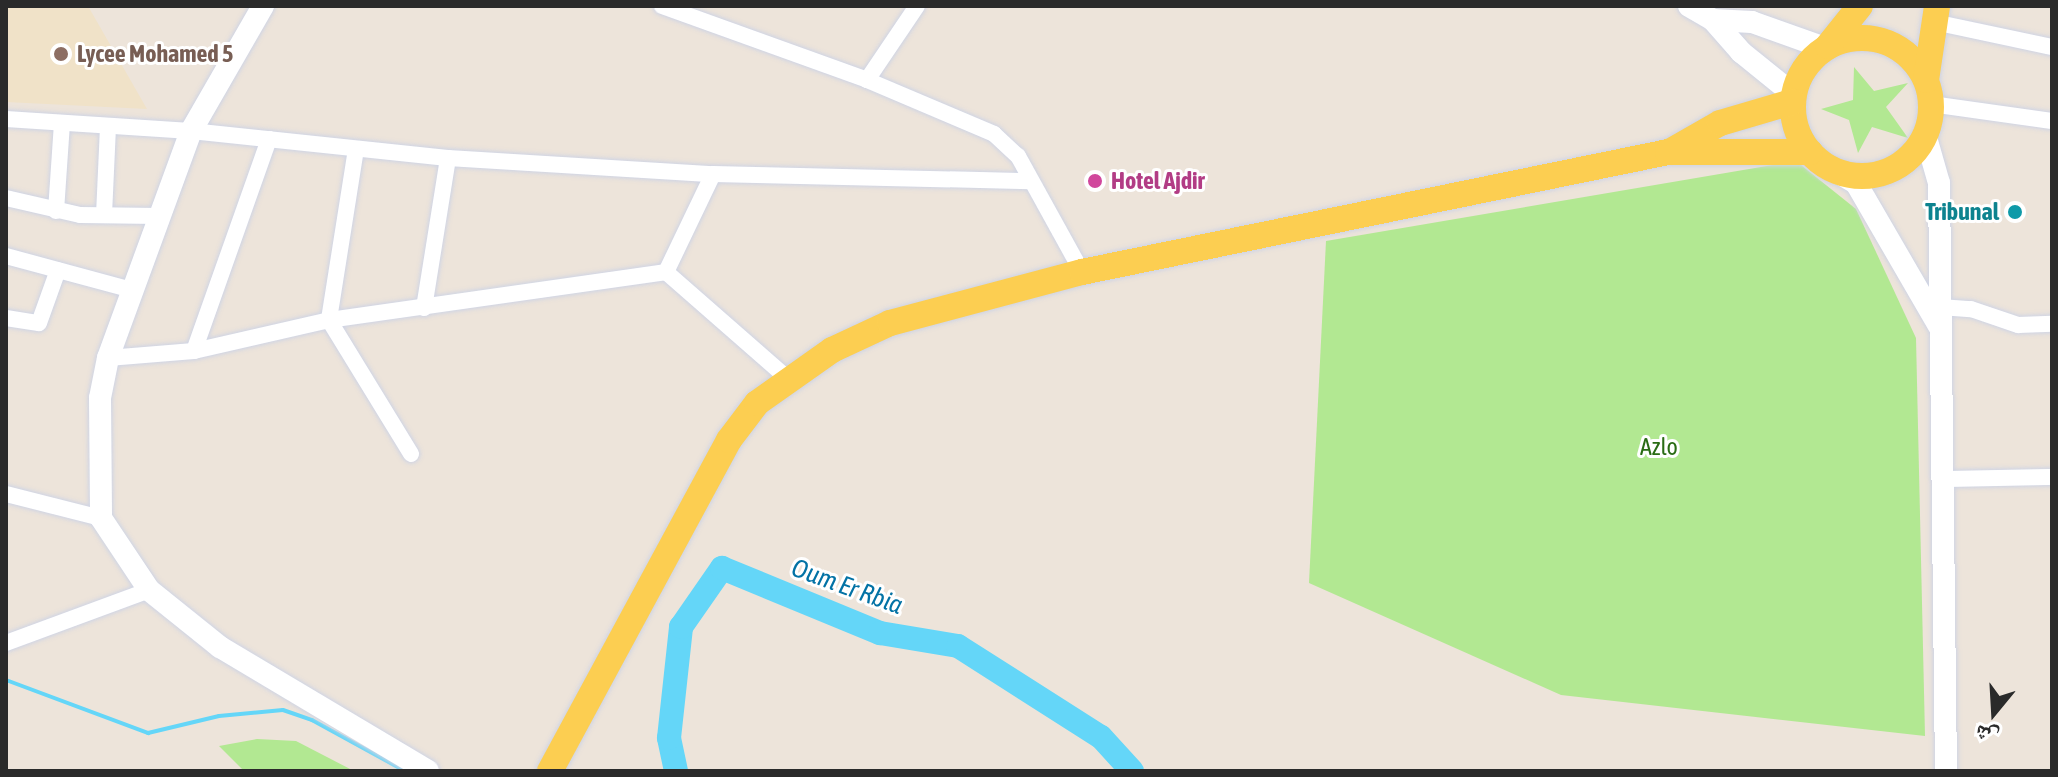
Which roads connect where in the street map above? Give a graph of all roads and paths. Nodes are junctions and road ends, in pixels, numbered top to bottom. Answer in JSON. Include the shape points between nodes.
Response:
{"nodes":[{"id":1,"x":263,"y":6,"type":"edge"},
{"id":2,"x":662,"y":6,"type":"edge"},
{"id":3,"x":917,"y":6,"type":"edge"},
{"id":4,"x":1689,"y":6,"type":"edge"},
{"id":5,"x":1860,"y":6,"type":"edge"},
{"id":6,"x":1936,"y":14,"type":"edge"},
{"id":7,"x":1713,"y":20,"type":"junction"},
{"id":8,"x":1826,"y":47,"type":"junction"},
{"id":9,"x":2052,"y":47,"type":"edge"},
{"id":10,"x":867,"y":80,"type":"junction"},
{"id":11,"x":1929,"y":92,"type":"junction"},
{"id":12,"x":1793,"y":98,"type":"junction"},
{"id":13,"x":6,"y":119,"type":"edge"},
{"id":14,"x":2052,"y":121,"type":"edge"},
{"id":15,"x":62,"y":123,"type":"junction"},
{"id":16,"x":108,"y":126,"type":"junction"},
{"id":17,"x":191,"y":131,"type":"junction"},
{"id":18,"x":1925,"y":134,"type":"junction"},
{"id":19,"x":269,"y":139,"type":"junction"},
{"id":20,"x":356,"y":149,"type":"junction"},
{"id":21,"x":1668,"y":152,"type":"junction"},
{"id":22,"x":1810,"y":152,"type":"junction"},
{"id":23,"x":448,"y":158,"type":"junction"},
{"id":24,"x":1834,"y":170,"type":"junction"},
{"id":25,"x":713,"y":174,"type":"junction"},
{"id":26,"x":1031,"y":181,"type":"junction"},
{"id":27,"x":6,"y":198,"type":"edge"},
{"id":28,"x":56,"y":211,"type":"junction"},
{"id":29,"x":104,"y":215,"type":"junction"},
{"id":30,"x":159,"y":216,"type":"junction"},
{"id":31,"x":6,"y":256,"type":"edge"},
{"id":32,"x":58,"y":270,"type":"junction"},
{"id":33,"x":666,"y":272,"type":"junction"},
{"id":34,"x":1082,"y":272,"type":"junction"},
{"id":35,"x":132,"y":290,"type":"junction"},
{"id":36,"x":1940,"y":307,"type":"junction"},
{"id":37,"x":424,"y":308,"type":"junction"},
{"id":38,"x":6,"y":318,"type":"edge"},
{"id":39,"x":329,"y":320,"type":"junction"},
{"id":40,"x":2052,"y":324,"type":"edge"},
{"id":41,"x":1942,"y":330,"type":"junction"},
{"id":42,"x":194,"y":351,"type":"junction"},
{"id":43,"x":108,"y":358,"type":"junction"},
{"id":44,"x":787,"y":378,"type":"junction"},
{"id":45,"x":411,"y":454,"type":"dead end"},
{"id":46,"x":2052,"y":477,"type":"edge"},
{"id":47,"x":1943,"y":479,"type":"junction"},
{"id":48,"x":6,"y":494,"type":"edge"},
{"id":49,"x":101,"y":518,"type":"junction"},
{"id":50,"x":149,"y":590,"type":"junction"},
{"id":51,"x":6,"y":643,"type":"edge"},
{"id":52,"x":428,"y":771,"type":"edge"},
{"id":53,"x":550,"y":771,"type":"edge"},
{"id":54,"x":1946,"y":771,"type":"edge"}],
"edges":[{"from":1,"to":17,"type":"street"},
{"from":2,"to":10,"type":"street"},
{"from":3,"to":10,"type":"street"},
{"from":4,"to":7,"type":"street"},
{"from":5,"to":8,"type":"main road"},
{"from":6,"to":9,"type":"street"},
{"from":6,"to":11,"type":"main road"},
{"from":7,"to":8,"type":"street","via":[[1752,22]]},
{"from":7,"to":12,"type":"street"},
{"from":8,"to":11,"type":"main road","via":[[1865,37],[1885,41],[1909,57]]},
{"from":8,"to":12,"type":"main road","via":[[1802,72]]},
{"from":10,"to":26,"type":"street","via":[[994,134],[1018,156]]},
{"from":11,"to":14,"type":"street"},
{"from":11,"to":18,"type":"main road"},
{"from":12,"to":21,"type":"main road","via":[[1720,123]]},
{"from":12,"to":22,"type":"main road","via":[[1800,137]]},
{"from":13,"to":15,"type":"street"},
{"from":15,"to":16,"type":"street"},
{"from":15,"to":28,"type":"street"},
{"from":16,"to":17,"type":"street"},
{"from":16,"to":29,"type":"street"},
{"from":17,"to":19,"type":"street"},
{"from":17,"to":30,"type":"street"},
{"from":18,"to":24,"type":"main road","via":[[1897,166],[1855,175]]},
{"from":18,"to":36,"type":"street","via":[[1939,183]]},
{"from":19,"to":20,"type":"street"},
{"from":19,"to":42,"type":"street"},
{"from":20,"to":23,"type":"street"},
{"from":20,"to":39,"type":"street"},
{"from":21,"to":22,"type":"main road"},
{"from":21,"to":34,"type":"main road"},
{"from":22,"to":24,"type":"main road"},
{"from":23,"to":25,"type":"street"},
{"from":23,"to":37,"type":"street"},
{"from":24,"to":41,"type":"street","via":[[1856,183]]},
{"from":25,"to":26,"type":"street"},
{"from":25,"to":33,"type":"street"},
{"from":26,"to":34,"type":"street"},
{"from":27,"to":28,"type":"street"},
{"from":28,"to":29,"type":"street"},
{"from":29,"to":30,"type":"street"},
{"from":30,"to":35,"type":"street"},
{"from":31,"to":32,"type":"street"},
{"from":32,"to":35,"type":"street"},
{"from":32,"to":38,"type":"street","via":[[39,323]]},
{"from":33,"to":37,"type":"street"},
{"from":33,"to":44,"type":"street"},
{"from":34,"to":44,"type":"main road","via":[[890,323]]},
{"from":35,"to":43,"type":"street"},
{"from":36,"to":40,"type":"street","via":[[1971,309],[2018,325]]},
{"from":36,"to":41,"type":"street"},
{"from":37,"to":39,"type":"street"},
{"from":39,"to":42,"type":"street"},
{"from":39,"to":45,"type":"street","via":[[331,331],[385,405]]},
{"from":41,"to":47,"type":"street"},
{"from":42,"to":43,"type":"street"},
{"from":43,"to":49,"type":"street","via":[[100,398]]},
{"from":44,"to":53,"type":"main road","via":[[757,403],[729,440]]},
{"from":46,"to":47,"type":"street"},
{"from":47,"to":54,"type":"street"},
{"from":48,"to":49,"type":"street"},
{"from":49,"to":50,"type":"street"},
{"from":50,"to":51,"type":"street"},
{"from":50,"to":52,"type":"street","via":[[220,647]]}]}
